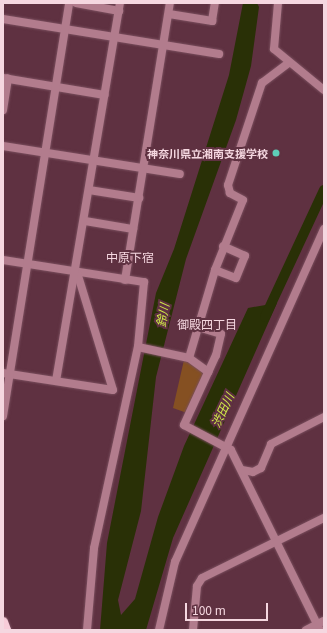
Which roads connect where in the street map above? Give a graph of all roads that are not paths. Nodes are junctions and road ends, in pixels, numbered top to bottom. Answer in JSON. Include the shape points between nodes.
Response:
{"nodes":[{"id":1,"x":69,"y":3,"type":"edge"},
{"id":2,"x":76,"y":3,"type":"edge"},
{"id":3,"x":170,"y":3,"type":"edge"},
{"id":4,"x":215,"y":3,"type":"edge"},
{"id":5,"x":278,"y":3,"type":"edge"},
{"id":6,"x":120,"y":7,"type":"edge"},
{"id":7,"x":169,"y":14,"type":"junction"},
{"id":8,"x":3,"y":19,"type":"edge"},
{"id":9,"x":64,"y":29,"type":"junction"},
{"id":10,"x":114,"y":37,"type":"junction"},
{"id":11,"x":164,"y":45,"type":"junction"},
{"id":12,"x":219,"y":54,"type":"dead end"},
{"id":13,"x":289,"y":63,"type":"junction"},
{"id":14,"x":6,"y":78,"type":"edge"},
{"id":15,"x":54,"y":87,"type":"junction"},
{"id":16,"x":324,"y":90,"type":"edge"},
{"id":17,"x":105,"y":95,"type":"junction"},
{"id":18,"x":3,"y":110,"type":"edge"},
{"id":19,"x":3,"y":146,"type":"edge"},
{"id":20,"x":44,"y":153,"type":"junction"},
{"id":21,"x":95,"y":161,"type":"junction"},
{"id":22,"x":144,"y":168,"type":"junction"},
{"id":23,"x":180,"y":174,"type":"dead end"},
{"id":24,"x":89,"y":190,"type":"junction"},
{"id":25,"x":138,"y":198,"type":"junction"},
{"id":26,"x":85,"y":221,"type":"junction"},
{"id":27,"x":133,"y":229,"type":"junction"},
{"id":28,"x":324,"y":229,"type":"edge"},
{"id":29,"x":224,"y":246,"type":"junction"},
{"id":30,"x":3,"y":260,"type":"edge"},
{"id":31,"x":27,"y":264,"type":"junction"},
{"id":32,"x":215,"y":270,"type":"junction"},
{"id":33,"x":77,"y":272,"type":"junction"},
{"id":34,"x":125,"y":280,"type":"junction"},
{"id":35,"x":198,"y":327,"type":"junction"},
{"id":36,"x":138,"y":347,"type":"junction"},
{"id":37,"x":189,"y":358,"type":"junction"},
{"id":38,"x":208,"y":372,"type":"junction"},
{"id":39,"x":7,"y":373,"type":"edge"},
{"id":40,"x":56,"y":381,"type":"junction"},
{"id":41,"x":3,"y":416,"type":"edge"},
{"id":42,"x":324,"y":417,"type":"edge"},
{"id":43,"x":227,"y":445,"type":"junction"},
{"id":44,"x":242,"y":470,"type":"junction"},
{"id":45,"x":324,"y":518,"type":"edge"},
{"id":46,"x":275,"y":541,"type":"junction"},
{"id":47,"x":3,"y":622,"type":"edge"},
{"id":48,"x":320,"y":625,"type":"edge"},
{"id":49,"x":6,"y":630,"type":"edge"},
{"id":50,"x":87,"y":630,"type":"edge"},
{"id":51,"x":159,"y":630,"type":"edge"},
{"id":52,"x":193,"y":630,"type":"edge"},
{"id":53,"x":306,"y":630,"type":"edge"}],
"edges":[{"from":1,"to":9,"type":"street"},
{"from":2,"to":6,"type":"street"},
{"from":3,"to":7,"type":"street"},
{"from":4,"to":7,"type":"street","via":[[212,21]]},
{"from":5,"to":13,"type":"street","via":[[272,40],[274,49]]},
{"from":6,"to":10,"type":"street"},
{"from":7,"to":11,"type":"street"},
{"from":8,"to":9,"type":"street"},
{"from":9,"to":10,"type":"street"},
{"from":9,"to":15,"type":"street"},
{"from":10,"to":11,"type":"street"},
{"from":10,"to":17,"type":"street"},
{"from":11,"to":12,"type":"street"},
{"from":11,"to":22,"type":"street"},
{"from":13,"to":16,"type":"street"},
{"from":13,"to":29,"type":"street","via":[[262,83],[228,184],[230,192],[243,200]]},
{"from":14,"to":15,"type":"street"},
{"from":14,"to":18,"type":"street"},
{"from":15,"to":17,"type":"street"},
{"from":15,"to":20,"type":"street"},
{"from":17,"to":21,"type":"street"},
{"from":19,"to":20,"type":"street"},
{"from":20,"to":21,"type":"street"},
{"from":20,"to":31,"type":"street"},
{"from":21,"to":22,"type":"street"},
{"from":21,"to":24,"type":"street"},
{"from":22,"to":23,"type":"street"},
{"from":22,"to":25,"type":"street"},
{"from":24,"to":25,"type":"street"},
{"from":24,"to":26,"type":"street"},
{"from":25,"to":27,"type":"street"},
{"from":26,"to":27,"type":"street"},
{"from":26,"to":33,"type":"street"},
{"from":27,"to":34,"type":"street"},
{"from":28,"to":43,"type":"street"},
{"from":29,"to":32,"type":"street"},
{"from":29,"to":32,"type":"street","via":[[246,256],[236,278]]},
{"from":30,"to":31,"type":"street"},
{"from":31,"to":33,"type":"street"},
{"from":31,"to":39,"type":"street"},
{"from":32,"to":35,"type":"street","via":[[202,300]]},
{"from":33,"to":34,"type":"street"},
{"from":33,"to":40,"type":"street","via":[[73,278]]},
{"from":33,"to":40,"type":"street","via":[[112,390]]},
{"from":34,"to":36,"type":"street","via":[[144,282]]},
{"from":35,"to":37,"type":"street"},
{"from":35,"to":38,"type":"street","via":[[221,334]]},
{"from":36,"to":37,"type":"street"},
{"from":36,"to":50,"type":"street","via":[[98,525],[89,582]]},
{"from":37,"to":38,"type":"street"},
{"from":38,"to":43,"type":"street","via":[[184,425]]},
{"from":39,"to":40,"type":"street"},
{"from":39,"to":41,"type":"street"},
{"from":42,"to":44,"type":"street","via":[[271,444],[261,468],[254,472]]},
{"from":43,"to":44,"type":"street"},
{"from":43,"to":51,"type":"street","via":[[175,562]]},
{"from":44,"to":46,"type":"street"},
{"from":45,"to":46,"type":"street"},
{"from":46,"to":48,"type":"street"},
{"from":46,"to":52,"type":"street","via":[[202,578],[197,586]]},
{"from":47,"to":49,"type":"main road"},
{"from":48,"to":53,"type":"street"}]}
